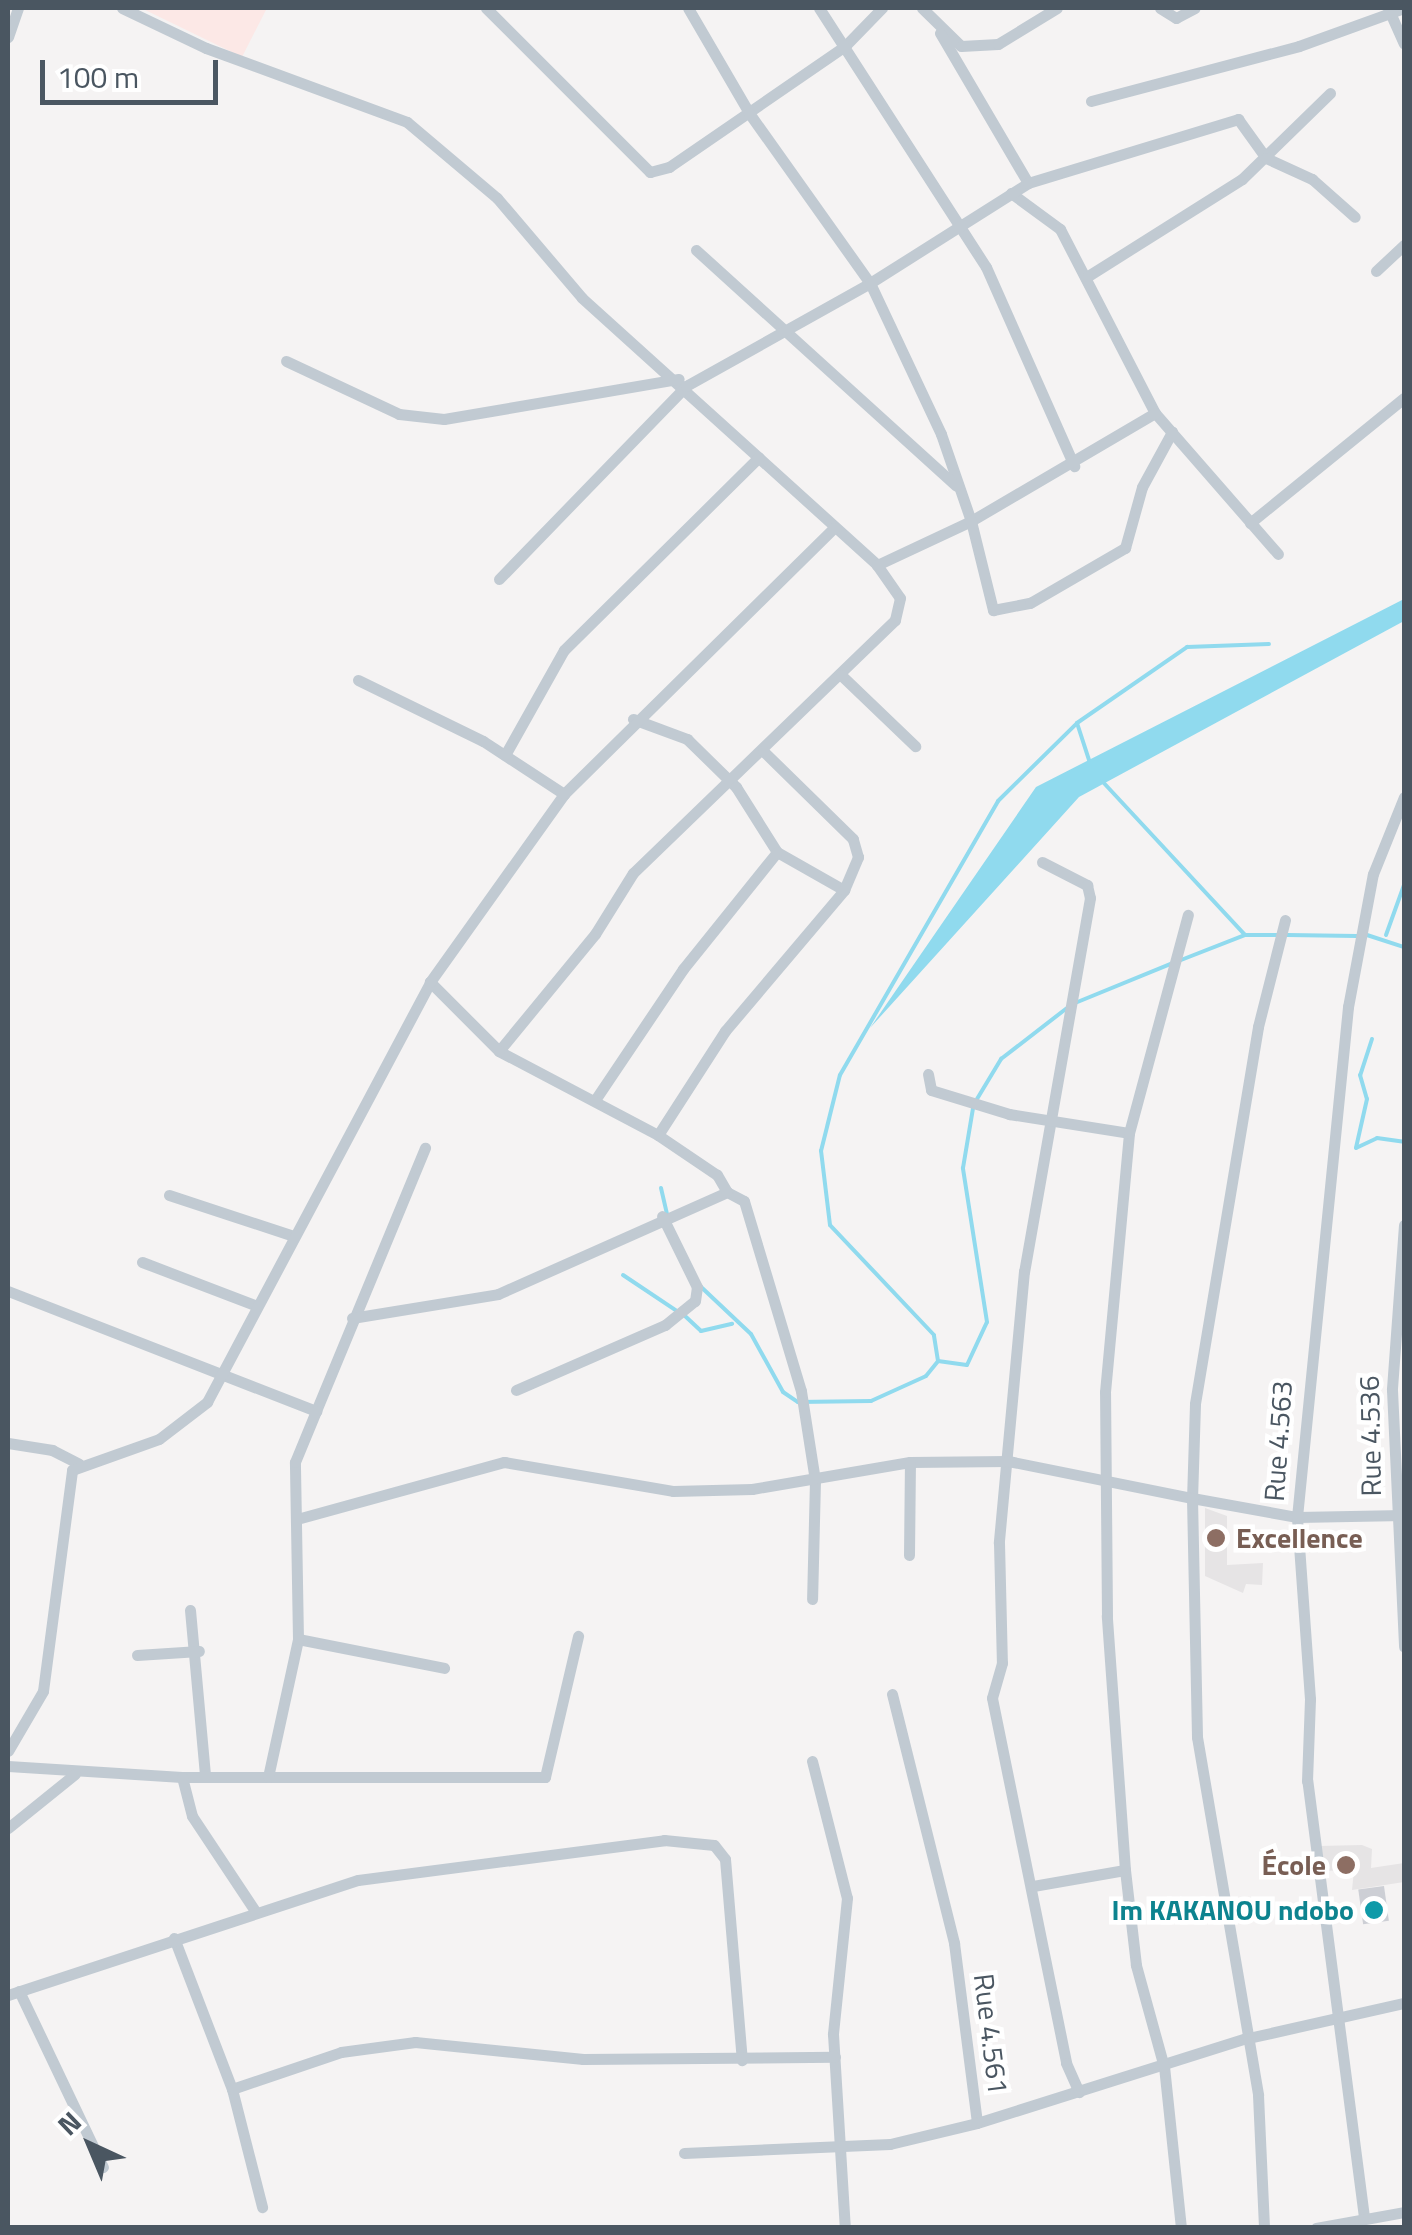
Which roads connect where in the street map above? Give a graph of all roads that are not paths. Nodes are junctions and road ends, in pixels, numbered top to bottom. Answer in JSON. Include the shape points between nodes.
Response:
{"nodes":[{"id":1,"x":18,"y":8,"type":"edge"},
{"id":2,"x":124,"y":8,"type":"edge"},
{"id":3,"x":486,"y":8,"type":"edge"},
{"id":4,"x":688,"y":8,"type":"edge"},
{"id":5,"x":819,"y":8,"type":"edge"},
{"id":6,"x":882,"y":8,"type":"edge"},
{"id":7,"x":922,"y":8,"type":"edge"},
{"id":8,"x":1057,"y":8,"type":"edge"},
{"id":9,"x":1160,"y":8,"type":"edge"},
{"id":10,"x":1196,"y":8,"type":"edge"},
{"id":11,"x":1404,"y":8,"type":"edge"},
{"id":12,"x":1388,"y":12,"type":"edge"},
{"id":13,"x":940,"y":33,"type":"junction"},
{"id":14,"x":8,"y":37,"type":"edge"},
{"id":15,"x":1404,"y":44,"type":"edge"},
{"id":16,"x":845,"y":46,"type":"junction"},
{"id":17,"x":1330,"y":94,"type":"dead end"},
{"id":18,"x":1090,"y":100,"type":"dead end"},
{"id":19,"x":749,"y":114,"type":"junction"},
{"id":20,"x":1266,"y":158,"type":"junction"},
{"id":21,"x":1028,"y":183,"type":"junction"},
{"id":22,"x":1012,"y":193,"type":"junction"},
{"id":23,"x":1355,"y":217,"type":"dead end"},
{"id":24,"x":957,"y":231,"type":"junction"},
{"id":25,"x":1404,"y":245,"type":"edge"},
{"id":26,"x":696,"y":250,"type":"dead end"},
{"id":27,"x":1376,"y":270,"type":"dead end"},
{"id":28,"x":1088,"y":276,"type":"junction"},
{"id":29,"x":870,"y":283,"type":"junction"},
{"id":30,"x":785,"y":332,"type":"junction"},
{"id":31,"x":286,"y":361,"type":"dead end"},
{"id":32,"x":682,"y":382,"type":"junction"},
{"id":33,"x":1404,"y":398,"type":"edge"},
{"id":34,"x":1155,"y":413,"type":"junction"},
{"id":35,"x":1172,"y":432,"type":"junction"},
{"id":36,"x":760,"y":457,"type":"junction"},
{"id":37,"x":1074,"y":466,"type":"junction"},
{"id":38,"x":958,"y":488,"type":"junction"},
{"id":39,"x":971,"y":521,"type":"junction"},
{"id":40,"x":1250,"y":522,"type":"junction"},
{"id":41,"x":834,"y":528,"type":"junction"},
{"id":42,"x":1278,"y":554,"type":"dead end"},
{"id":43,"x":878,"y":565,"type":"junction"},
{"id":44,"x":499,"y":579,"type":"dead end"},
{"id":45,"x":841,"y":676,"type":"junction"},
{"id":46,"x":358,"y":680,"type":"dead end"},
{"id":47,"x":633,"y":719,"type":"junction"},
{"id":48,"x":915,"y":746,"type":"dead end"},
{"id":49,"x":763,"y":751,"type":"junction"},
{"id":50,"x":505,"y":754,"type":"junction"},
{"id":51,"x":724,"y":780,"type":"junction"},
{"id":52,"x":564,"y":794,"type":"junction"},
{"id":53,"x":1404,"y":797,"type":"edge"},
{"id":54,"x":777,"y":852,"type":"junction"},
{"id":55,"x":1042,"y":862,"type":"dead end"},
{"id":56,"x":844,"y":890,"type":"junction"},
{"id":57,"x":1188,"y":915,"type":"dead end"},
{"id":58,"x":1285,"y":920,"type":"dead end"},
{"id":59,"x":430,"y":982,"type":"junction"},
{"id":60,"x":499,"y":1051,"type":"junction"},
{"id":61,"x":928,"y":1074,"type":"dead end"},
{"id":62,"x":595,"y":1100,"type":"junction"},
{"id":63,"x":1050,"y":1117,"type":"junction"},
{"id":64,"x":1129,"y":1133,"type":"junction"},
{"id":65,"x":658,"y":1135,"type":"junction"},
{"id":66,"x":424,"y":1148,"type":"dead end"},
{"id":67,"x":728,"y":1192,"type":"junction"},
{"id":68,"x":169,"y":1194,"type":"dead end"},
{"id":69,"x":662,"y":1216,"type":"junction"},
{"id":70,"x":1404,"y":1225,"type":"edge"},
{"id":71,"x":294,"y":1236,"type":"junction"},
{"id":72,"x":142,"y":1262,"type":"dead end"},
{"id":73,"x":8,"y":1291,"type":"edge"},
{"id":74,"x":258,"y":1306,"type":"junction"},
{"id":75,"x":352,"y":1318,"type":"junction"},
{"id":76,"x":224,"y":1376,"type":"junction"},
{"id":77,"x":516,"y":1390,"type":"dead end"},
{"id":78,"x":316,"y":1412,"type":"junction"},
{"id":79,"x":8,"y":1443,"type":"edge"},
{"id":80,"x":1008,"y":1461,"type":"junction"},
{"id":81,"x":910,"y":1462,"type":"junction"},
{"id":82,"x":79,"y":1464,"type":"junction"},
{"id":83,"x":815,"y":1480,"type":"junction"},
{"id":84,"x":1106,"y":1481,"type":"junction"},
{"id":85,"x":1192,"y":1498,"type":"junction"},
{"id":86,"x":1400,"y":1515,"type":"edge"},
{"id":87,"x":1297,"y":1518,"type":"junction"},
{"id":88,"x":297,"y":1519,"type":"junction"},
{"id":89,"x":909,"y":1555,"type":"dead end"},
{"id":90,"x":812,"y":1599,"type":"dead end"},
{"id":91,"x":190,"y":1610,"type":"dead end"},
{"id":92,"x":578,"y":1636,"type":"dead end"},
{"id":93,"x":298,"y":1638,"type":"junction"},
{"id":94,"x":1404,"y":1647,"type":"edge"},
{"id":95,"x":199,"y":1651,"type":"junction"},
{"id":96,"x":137,"y":1655,"type":"dead end"},
{"id":97,"x":444,"y":1668,"type":"dead end"},
{"id":98,"x":892,"y":1694,"type":"dead end"},
{"id":99,"x":8,"y":1751,"type":"edge"},
{"id":100,"x":812,"y":1760,"type":"dead end"},
{"id":101,"x":8,"y":1766,"type":"edge"},
{"id":102,"x":74,"y":1774,"type":"junction"},
{"id":103,"x":182,"y":1776,"type":"junction"},
{"id":104,"x":206,"y":1776,"type":"junction"},
{"id":105,"x":268,"y":1777,"type":"junction"},
{"id":106,"x":8,"y":1828,"type":"edge"},
{"id":107,"x":1125,"y":1870,"type":"junction"},
{"id":108,"x":1034,"y":1886,"type":"junction"},
{"id":109,"x":255,"y":1911,"type":"junction"},
{"id":110,"x":174,"y":1938,"type":"junction"},
{"id":111,"x":13,"y":1993,"type":"edge"},
{"id":112,"x":1404,"y":2003,"type":"edge"},
{"id":113,"x":1336,"y":2014,"type":"junction"},
{"id":114,"x":1244,"y":2039,"type":"junction"},
{"id":115,"x":835,"y":2057,"type":"junction"},
{"id":116,"x":742,"y":2060,"type":"junction"},
{"id":117,"x":1164,"y":2066,"type":"junction"},
{"id":118,"x":232,"y":2089,"type":"junction"},
{"id":119,"x":1080,"y":2092,"type":"junction"},
{"id":120,"x":977,"y":2123,"type":"junction"},
{"id":121,"x":845,"y":2149,"type":"junction"},
{"id":122,"x":684,"y":2153,"type":"dead end"},
{"id":123,"x":103,"y":2168,"type":"dead end"},
{"id":124,"x":262,"y":2207,"type":"dead end"},
{"id":125,"x":1404,"y":2212,"type":"edge"},
{"id":126,"x":1364,"y":2216,"type":"junction"},
{"id":127,"x":845,"y":2228,"type":"edge"},
{"id":128,"x":1180,"y":2228,"type":"edge"},
{"id":129,"x":1264,"y":2228,"type":"edge"},
{"id":130,"x":1316,"y":2228,"type":"edge"}],
"edges":[{"from":1,"to":14,"type":"street"},
{"from":2,"to":32,"type":"street","via":[[408,122],[497,198],[582,298]]},
{"from":3,"to":19,"type":"street","via":[[650,172]]},
{"from":4,"to":19,"type":"street"},
{"from":5,"to":16,"type":"street"},
{"from":6,"to":16,"type":"street"},
{"from":7,"to":13,"type":"street"},
{"from":8,"to":13,"type":"street","via":[[998,44],[961,46]]},
{"from":9,"to":10,"type":"street","via":[[1176,18]]},
{"from":11,"to":12,"type":"street"},
{"from":12,"to":15,"type":"street"},
{"from":12,"to":18,"type":"street"},
{"from":13,"to":21,"type":"street"},
{"from":16,"to":19,"type":"street"},
{"from":16,"to":24,"type":"street"},
{"from":17,"to":20,"type":"street"},
{"from":19,"to":29,"type":"street"},
{"from":20,"to":21,"type":"street","via":[[1246,123],[1228,120]]},
{"from":20,"to":23,"type":"street","via":[[1312,180]]},
{"from":20,"to":28,"type":"street"},
{"from":21,"to":22,"type":"street"},
{"from":22,"to":24,"type":"street"},
{"from":22,"to":28,"type":"street","via":[[1060,229]]},
{"from":24,"to":29,"type":"street"},
{"from":24,"to":37,"type":"street","via":[[986,267]]},
{"from":25,"to":27,"type":"street"},
{"from":26,"to":30,"type":"street"},
{"from":28,"to":34,"type":"street"},
{"from":29,"to":30,"type":"street"},
{"from":29,"to":38,"type":"street"},
{"from":30,"to":32,"type":"street"},
{"from":30,"to":38,"type":"street"},
{"from":31,"to":32,"type":"street","via":[[399,414],[444,419]]},
{"from":32,"to":36,"type":"street"},
{"from":32,"to":44,"type":"street"},
{"from":33,"to":40,"type":"street"},
{"from":34,"to":35,"type":"street"},
{"from":34,"to":37,"type":"street"},
{"from":35,"to":39,"type":"street","via":[[1142,488],[1133,539],[1030,603],[1000,613],[988,604]]},
{"from":35,"to":40,"type":"street"},
{"from":36,"to":41,"type":"street"},
{"from":36,"to":50,"type":"street","via":[[564,650]]},
{"from":37,"to":39,"type":"street"},
{"from":38,"to":39,"type":"street"},
{"from":39,"to":43,"type":"street"},
{"from":40,"to":42,"type":"street"},
{"from":41,"to":43,"type":"street"},
{"from":41,"to":47,"type":"street","via":[[769,600]]},
{"from":43,"to":45,"type":"street","via":[[900,609]]},
{"from":45,"to":48,"type":"street"},
{"from":45,"to":49,"type":"street"},
{"from":46,"to":50,"type":"street"},
{"from":47,"to":51,"type":"street","via":[[687,739]]},
{"from":47,"to":52,"type":"street"},
{"from":49,"to":51,"type":"street"},
{"from":49,"to":56,"type":"street","via":[[859,846]]},
{"from":50,"to":52,"type":"street"},
{"from":51,"to":54,"type":"street"},
{"from":51,"to":60,"type":"street","via":[[632,873],[595,934]]},
{"from":52,"to":59,"type":"street"},
{"from":53,"to":87,"type":"street","name":"Rue 4.563","via":[[1373,874],[1348,1006]]},
{"from":54,"to":56,"type":"street"},
{"from":54,"to":62,"type":"street","via":[[684,969]]},
{"from":55,"to":63,"type":"street","via":[[1090,890]]},
{"from":56,"to":65,"type":"street","via":[[725,1031]]},
{"from":57,"to":64,"type":"street"},
{"from":58,"to":85,"type":"street","via":[[1258,1027],[1194,1404]]},
{"from":59,"to":60,"type":"street"},
{"from":59,"to":71,"type":"street"},
{"from":60,"to":62,"type":"street"},
{"from":61,"to":63,"type":"street","via":[[931,1090]]},
{"from":62,"to":65,"type":"street"},
{"from":63,"to":64,"type":"street"},
{"from":63,"to":80,"type":"street","via":[[1024,1271]]},
{"from":64,"to":84,"type":"street","via":[[1107,1330]]},
{"from":65,"to":67,"type":"street","via":[[717,1175]]},
{"from":66,"to":75,"type":"street"},
{"from":67,"to":69,"type":"street"},
{"from":67,"to":83,"type":"street","via":[[744,1200],[800,1391]]},
{"from":68,"to":71,"type":"street"},
{"from":69,"to":75,"type":"street","via":[[498,1294]]},
{"from":69,"to":77,"type":"street","via":[[697,1287],[695,1301],[665,1325]]},
{"from":70,"to":86,"type":"street","name":"Rue 4.536","via":[[1393,1370]]},
{"from":71,"to":74,"type":"street"},
{"from":72,"to":74,"type":"street"},
{"from":73,"to":76,"type":"street"},
{"from":74,"to":76,"type":"street"},
{"from":75,"to":78,"type":"street"},
{"from":76,"to":78,"type":"street"},
{"from":76,"to":82,"type":"street","via":[[194,1416],[159,1439]]},
{"from":78,"to":88,"type":"street","via":[[294,1462]]},
{"from":79,"to":82,"type":"street","via":[[52,1450]]},
{"from":80,"to":81,"type":"street"},
{"from":80,"to":84,"type":"street"},
{"from":80,"to":108,"type":"street","via":[[999,1543],[1002,1662],[992,1698]]},
{"from":81,"to":83,"type":"street"},
{"from":81,"to":89,"type":"street"},
{"from":82,"to":99,"type":"street","via":[[68,1480],[44,1691]]},
{"from":83,"to":88,"type":"street","via":[[672,1490],[504,1462]]},
{"from":83,"to":90,"type":"street"},
{"from":84,"to":85,"type":"street"},
{"from":84,"to":107,"type":"street"},
{"from":85,"to":87,"type":"street"},
{"from":85,"to":114,"type":"street","via":[[1196,1737]]},
{"from":86,"to":87,"type":"street"},
{"from":86,"to":94,"type":"street","name":"Rue 4.536"},
{"from":87,"to":113,"type":"street","name":"Rue 4.563","via":[[1310,1698],[1306,1781]]},
{"from":88,"to":93,"type":"street"},
{"from":91,"to":95,"type":"street"},
{"from":92,"to":105,"type":"street","via":[[545,1777]]},
{"from":93,"to":97,"type":"street"},
{"from":93,"to":105,"type":"street"},
{"from":95,"to":96,"type":"street"},
{"from":95,"to":104,"type":"street"},
{"from":98,"to":120,"type":"street","name":"Rue 4.561","via":[[954,1943]]},
{"from":100,"to":115,"type":"street","via":[[847,1898]]},
{"from":101,"to":102,"type":"street"},
{"from":102,"to":103,"type":"street"},
{"from":102,"to":106,"type":"street"},
{"from":103,"to":104,"type":"street"},
{"from":103,"to":109,"type":"street","via":[[192,1816]]},
{"from":104,"to":105,"type":"street"},
{"from":107,"to":108,"type":"street"},
{"from":107,"to":117,"type":"street","via":[[1136,1966]]},
{"from":108,"to":119,"type":"street","via":[[1066,2063]]},
{"from":109,"to":110,"type":"street"},
{"from":109,"to":116,"type":"street","via":[[358,1880],[664,1840],[714,1845],[725,1858]]},
{"from":110,"to":111,"type":"street"},
{"from":110,"to":118,"type":"street"},
{"from":111,"to":123,"type":"street"},
{"from":112,"to":113,"type":"street","name":"Rue 4.561"},
{"from":113,"to":114,"type":"street","name":"Rue 4.561"},
{"from":113,"to":126,"type":"street","name":"Rue 4.563"},
{"from":114,"to":117,"type":"street","name":"Rue 4.561"},
{"from":114,"to":129,"type":"street","via":[[1258,2095]]},
{"from":115,"to":116,"type":"street"},
{"from":115,"to":121,"type":"street"},
{"from":116,"to":118,"type":"street","via":[[583,2059],[416,2042],[342,2052]]},
{"from":117,"to":119,"type":"street","name":"Rue 4.561"},
{"from":117,"to":128,"type":"street"},
{"from":118,"to":124,"type":"street"},
{"from":119,"to":120,"type":"street","name":"Rue 4.561"},
{"from":120,"to":121,"type":"street"},
{"from":121,"to":122,"type":"street"},
{"from":121,"to":127,"type":"street"},
{"from":125,"to":126,"type":"street"},
{"from":126,"to":130,"type":"street"}]}
